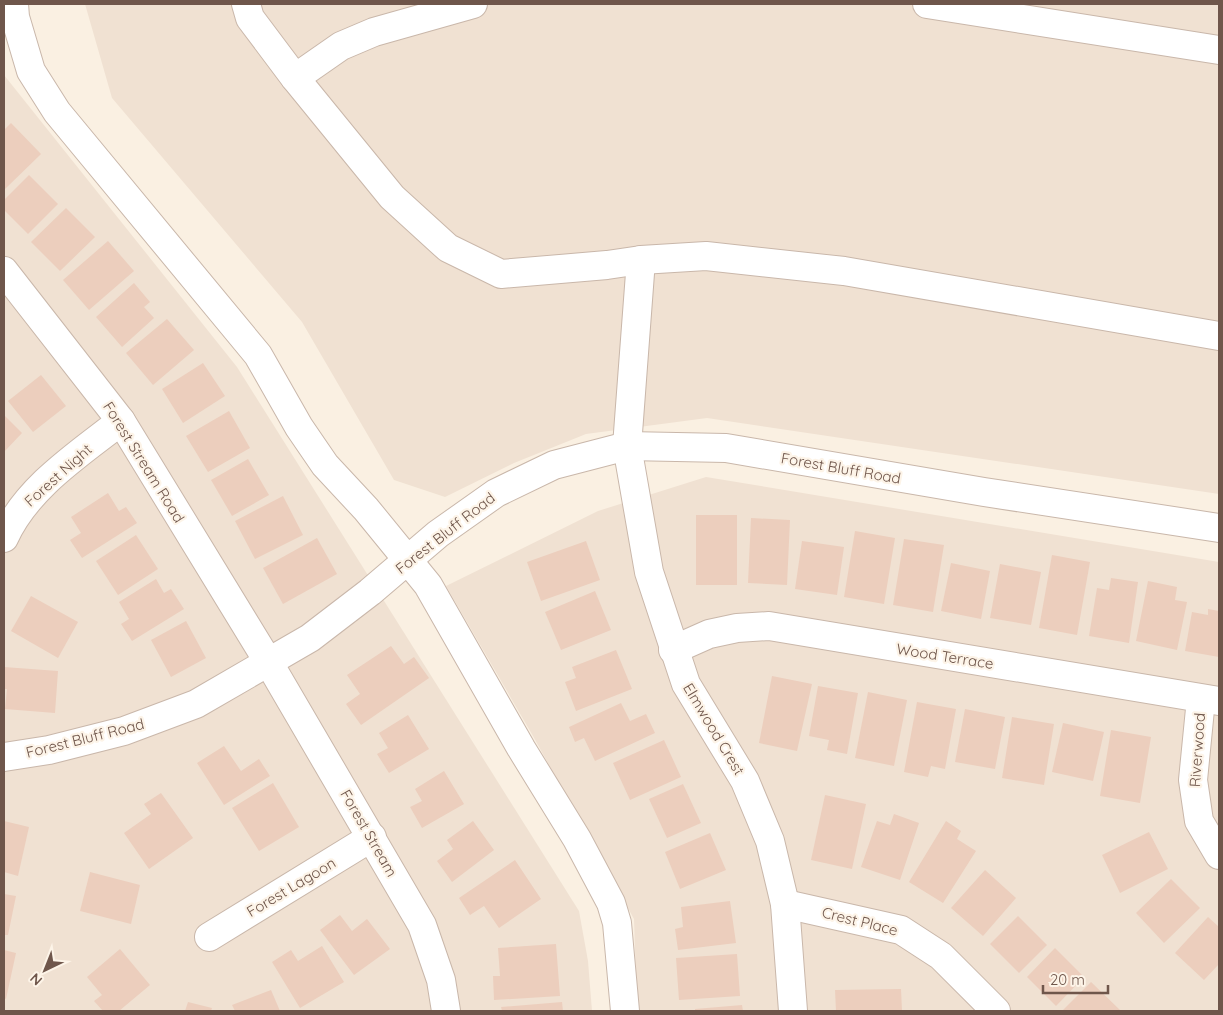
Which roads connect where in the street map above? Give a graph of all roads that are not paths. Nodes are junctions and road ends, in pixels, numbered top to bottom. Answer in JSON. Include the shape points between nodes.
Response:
{"nodes":[{"id":1,"x":14,"y":4,"type":"edge"},
{"id":2,"x":246,"y":4,"type":"edge"},
{"id":3,"x":473,"y":4,"type":"edge"},
{"id":4,"x":927,"y":4,"type":"edge"},
{"id":5,"x":1219,"y":50,"type":"edge"},
{"id":6,"x":295,"y":78,"type":"junction"},
{"id":7,"x":641,"y":260,"type":"junction"},
{"id":8,"x":4,"y":271,"type":"edge"},
{"id":9,"x":1219,"y":336,"type":"edge"},
{"id":10,"x":121,"y":421,"type":"junction"},
{"id":11,"x":627,"y":446,"type":"junction"},
{"id":12,"x":1219,"y":528,"type":"edge"},
{"id":13,"x":4,"y":538,"type":"edge"},
{"id":14,"x":408,"y":560,"type":"junction"},
{"id":15,"x":673,"y":650,"type":"junction"},
{"id":16,"x":269,"y":663,"type":"junction"},
{"id":17,"x":1210,"y":700,"type":"edge"},
{"id":18,"x":4,"y":758,"type":"edge"},
{"id":19,"x":372,"y":837,"type":"junction"},
{"id":20,"x":1219,"y":855,"type":"edge"},
{"id":21,"x":785,"y":904,"type":"junction"},
{"id":22,"x":209,"y":937,"type":"dead end"},
{"id":23,"x":446,"y":1011,"type":"edge"},
{"id":24,"x":625,"y":1011,"type":"edge"},
{"id":25,"x":793,"y":1011,"type":"edge"},
{"id":26,"x":996,"y":1011,"type":"edge"}],
"edges":[{"from":1,"to":14,"type":"street","via":[[31,71],[57,112],[258,354],[299,427],[325,465]]},
{"from":2,"to":6,"type":"street","via":[[250,18]]},
{"from":3,"to":6,"type":"street","via":[[374,32],[341,46]]},
{"from":4,"to":5,"type":"street"},
{"from":6,"to":7,"type":"street","via":[[392,197],[448,248],[501,274]]},
{"from":7,"to":9,"type":"street","via":[[706,256],[844,271]]},
{"from":7,"to":11,"type":"street","name":"Elmwood Crest"},
{"from":8,"to":10,"type":"street","name":"Forest Stream Road"},
{"from":10,"to":13,"type":"street","name":"Forest Night","via":[[27,500]]},
{"from":10,"to":16,"type":"street","name":"Forest Stream Road"},
{"from":11,"to":12,"type":"street","name":"Forest Bluff Road","via":[[726,448]]},
{"from":11,"to":14,"type":"street","name":"Forest Bluff Road","via":[[584,456],[524,478],[469,510]]},
{"from":11,"to":15,"type":"street","name":"Elmwood Crest","via":[[649,572]]},
{"from":14,"to":16,"type":"street","name":"Forest Bluff Road","via":[[310,638]]},
{"from":14,"to":24,"type":"street","via":[[428,585],[611,902],[617,923]]},
{"from":15,"to":17,"type":"street","name":"Wood Terrace","via":[[709,634],[769,626]]},
{"from":15,"to":21,"type":"street","name":"Elmwood Crest","via":[[686,684],[745,780],[770,841]]},
{"from":16,"to":18,"type":"street","name":"Forest Bluff Road","via":[[196,704],[124,732]]},
{"from":16,"to":19,"type":"street","name":"Forest Stream"},
{"from":17,"to":20,"type":"street","name":"Riverwood","via":[[1192,780],[1199,821]]},
{"from":19,"to":22,"type":"street","name":"Forest Lagoon"},
{"from":19,"to":23,"type":"street","name":"Forest Stream","via":[[422,925],[441,980]]},
{"from":21,"to":25,"type":"street","name":"Elmwood Crest"},
{"from":21,"to":26,"type":"street","name":"Crest Place","via":[[901,930],[941,956]]}]}
